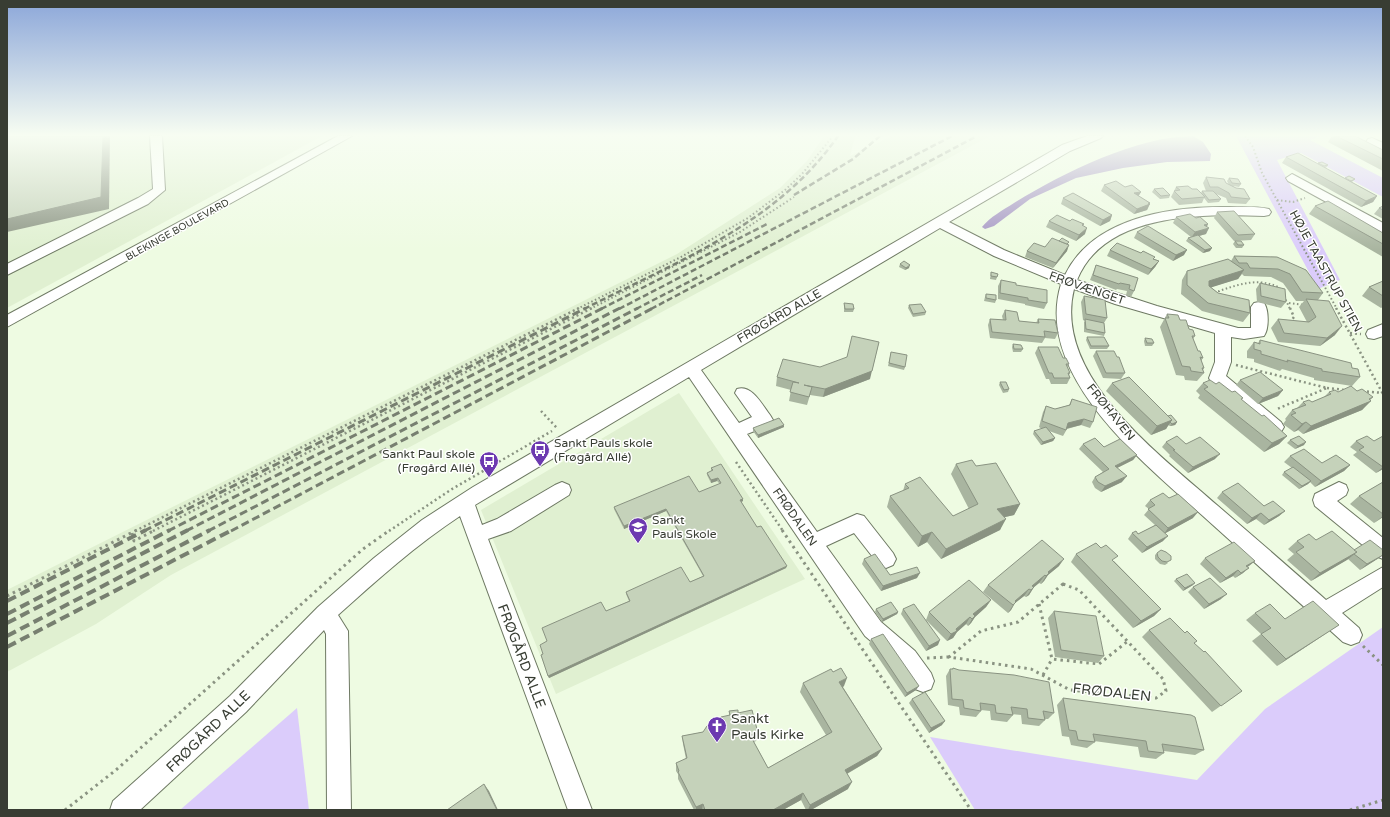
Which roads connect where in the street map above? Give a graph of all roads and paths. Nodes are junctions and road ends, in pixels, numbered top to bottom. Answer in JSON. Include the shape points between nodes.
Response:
{"nodes":[{"id":1,"x":158,"y":174,"type":"edge"},
{"id":2,"x":277,"y":174,"type":"edge"},
{"id":3,"x":803,"y":174,"type":"edge"},
{"id":4,"x":1021,"y":174,"type":"edge"},
{"id":5,"x":1263,"y":174,"type":"edge"},
{"id":6,"x":1292,"y":178,"type":"dead end"},
{"id":7,"x":1319,"y":193,"type":"junction"},
{"id":8,"x":794,"y":197,"type":"dead end"},
{"id":9,"x":1305,"y":198,"type":"joint"},
{"id":10,"x":1276,"y":200,"type":"junction"},
{"id":11,"x":1264,"y":212,"type":"dead end"},
{"id":12,"x":939,"y":222,"type":"junction"},
{"id":13,"x":1383,"y":229,"type":"edge"},
{"id":14,"x":7,"y":270,"type":"edge"},
{"id":15,"x":1067,"y":283,"type":"junction"},
{"id":16,"x":1289,"y":303,"type":"dead end"},
{"id":17,"x":1312,"y":305,"type":"edge"},
{"id":18,"x":1328,"y":306,"type":"edge"},
{"id":19,"x":1259,"y":307,"type":"dead end"},
{"id":20,"x":1335,"y":307,"type":"junction"},
{"id":21,"x":7,"y":322,"type":"edge"},
{"id":22,"x":1223,"y":329,"type":"junction"},
{"id":23,"x":1223,"y":362,"type":"junction"},
{"id":24,"x":691,"y":368,"type":"junction"},
{"id":25,"x":1328,"y":388,"type":"junction"},
{"id":26,"x":1351,"y":390,"type":"edge"},
{"id":27,"x":1359,"y":391,"type":"edge"},
{"id":28,"x":743,"y":393,"type":"dead end"},
{"id":29,"x":1383,"y":393,"type":"edge"},
{"id":30,"x":541,"y":411,"type":"dead end"},
{"id":31,"x":1262,"y":416,"type":"junction"},
{"id":32,"x":1275,"y":427,"type":"edge"},
{"id":33,"x":558,"y":428,"type":"dead end"},
{"id":34,"x":736,"y":431,"type":"junction"},
{"id":35,"x":731,"y":455,"type":"dead end"},
{"id":36,"x":562,"y":490,"type":"dead end"},
{"id":37,"x":1339,"y":490,"type":"dead end"},
{"id":38,"x":464,"y":502,"type":"junction"},
{"id":39,"x":132,"y":533,"type":"junction"},
{"id":40,"x":477,"y":536,"type":"junction"},
{"id":41,"x":813,"y":543,"type":"junction"},
{"id":42,"x":1383,"y":550,"type":"edge"},
{"id":43,"x":886,"y":559,"type":"dead end"},
{"id":44,"x":1383,"y":576,"type":"edge"},
{"id":45,"x":7,"y":596,"type":"edge"},
{"id":46,"x":1039,"y":604,"type":"junction"},
{"id":47,"x":1326,"y":612,"type":"junction"},
{"id":48,"x":325,"y":614,"type":"junction"},
{"id":49,"x":1350,"y":635,"type":"joint"},
{"id":50,"x":1128,"y":642,"type":"junction"},
{"id":51,"x":949,"y":657,"type":"junction"},
{"id":52,"x":907,"y":658,"type":"junction"},
{"id":53,"x":1052,"y":659,"type":"junction"},
{"id":54,"x":1383,"y":665,"type":"edge"},
{"id":55,"x":1043,"y":675,"type":"junction"},
{"id":56,"x":923,"y":681,"type":"dead end"},
{"id":57,"x":1383,"y":800,"type":"edge"},
{"id":58,"x":122,"y":810,"type":"edge"},
{"id":59,"x":338,"y":810,"type":"edge"},
{"id":60,"x":580,"y":810,"type":"edge"},
{"id":61,"x":971,"y":810,"type":"edge"},
{"id":62,"x":1350,"y":810,"type":"edge"}],
"edges":[{"from":1,"to":14,"type":"street","via":[[159,190],[143,202]]},
{"from":2,"to":21,"type":"street","name":"BLEKINGE BOULEVARD"},
{"from":3,"to":39,"type":"path","via":[[779,197],[736,226],[681,257]]},
{"from":4,"to":12,"type":"street","name":"FRØGÅRD ALLE"},
{"from":5,"to":10,"type":"path","name":"HØJE TAASTRUP STIEN"},
{"from":6,"to":7,"type":"street"},
{"from":7,"to":9,"type":"street"},
{"from":7,"to":13,"type":"street"},
{"from":8,"to":39,"type":"path","via":[[740,232],[680,264],[134,541]]},
{"from":9,"to":10,"type":"path","via":[[1293,202]]},
{"from":10,"to":20,"type":"path","name":"HØJE TAASTRUP STIEN"},
{"from":11,"to":15,"type":"street","name":"FRØHAVEN","via":[[1181,212],[1148,219],[1129,226],[1094,247],[1081,259]]},
{"from":12,"to":15,"type":"street","name":"FRØVÆNGET","via":[[983,246]]},
{"from":12,"to":24,"type":"street","name":"FRØGÅRD ALLE"},
{"from":15,"to":22,"type":"street","name":"FRØVÆNGET"},
{"from":15,"to":47,"type":"street","name":"FRØHAVEN","via":[[1063,318],[1070,349],[1098,400],[1138,445]]},
{"from":16,"to":17,"type":"path"},
{"from":18,"to":20,"type":"path"},
{"from":19,"to":22,"type":"street","name":"FRØVÆNGET","via":[[1259,332],[1243,334]]},
{"from":20,"to":29,"type":"path","name":"HØJE TAASTRUP STIEN"},
{"from":22,"to":23,"type":"street"},
{"from":23,"to":25,"type":"path"},
{"from":23,"to":31,"type":"street","via":[[1217,378]]},
{"from":24,"to":34,"type":"street","name":"FRØDALEN"},
{"from":24,"to":38,"type":"street","name":"FRØGÅRD ALLE"},
{"from":25,"to":26,"type":"path"},
{"from":25,"to":31,"type":"path"},
{"from":27,"to":29,"type":"path"},
{"from":28,"to":34,"type":"street","via":[[764,420]]},
{"from":30,"to":33,"type":"path"},
{"from":31,"to":32,"type":"street"},
{"from":34,"to":41,"type":"street","name":"FRØDALEN"},
{"from":35,"to":61,"type":"path"},
{"from":36,"to":40,"type":"street","via":[[504,525]]},
{"from":37,"to":42,"type":"street","via":[[1322,500]]},
{"from":38,"to":40,"type":"street","name":"FRØGÅRD ALLE"},
{"from":38,"to":48,"type":"street","name":"FRØGÅRD ALLE","via":[[399,549]]},
{"from":39,"to":45,"type":"path"},
{"from":40,"to":60,"type":"street","name":"FRØGÅRD ALLE"},
{"from":41,"to":43,"type":"street","via":[[857,522]]},
{"from":41,"to":52,"type":"street","name":"FRØDALEN","via":[[873,629]]},
{"from":44,"to":47,"type":"street"},
{"from":46,"to":50,"type":"path","name":"FRØDALEN","via":[[1062,584],[1079,590]]},
{"from":46,"to":51,"type":"path","name":"FRØDALEN","via":[[1018,622],[981,631]]},
{"from":46,"to":53,"type":"path"},
{"from":47,"to":49,"type":"street","name":"FRØHAVEN"},
{"from":48,"to":58,"type":"street","name":"FRØGÅRD ALLE","via":[[238,704]]},
{"from":48,"to":59,"type":"street","via":[[337,631]]},
{"from":49,"to":54,"type":"path"},
{"from":50,"to":53,"type":"path","via":[[1099,664]]},
{"from":50,"to":55,"type":"path","name":"FRØDALEN","via":[[1163,679],[1166,691],[1156,698],[1070,690]]},
{"from":51,"to":52,"type":"path","name":"FRØDALEN"},
{"from":51,"to":55,"type":"path","name":"FRØDALEN","via":[[1031,669]]},
{"from":52,"to":56,"type":"street","name":"FRØDALEN"},
{"from":53,"to":55,"type":"path"},
{"from":57,"to":62,"type":"path"}]}
